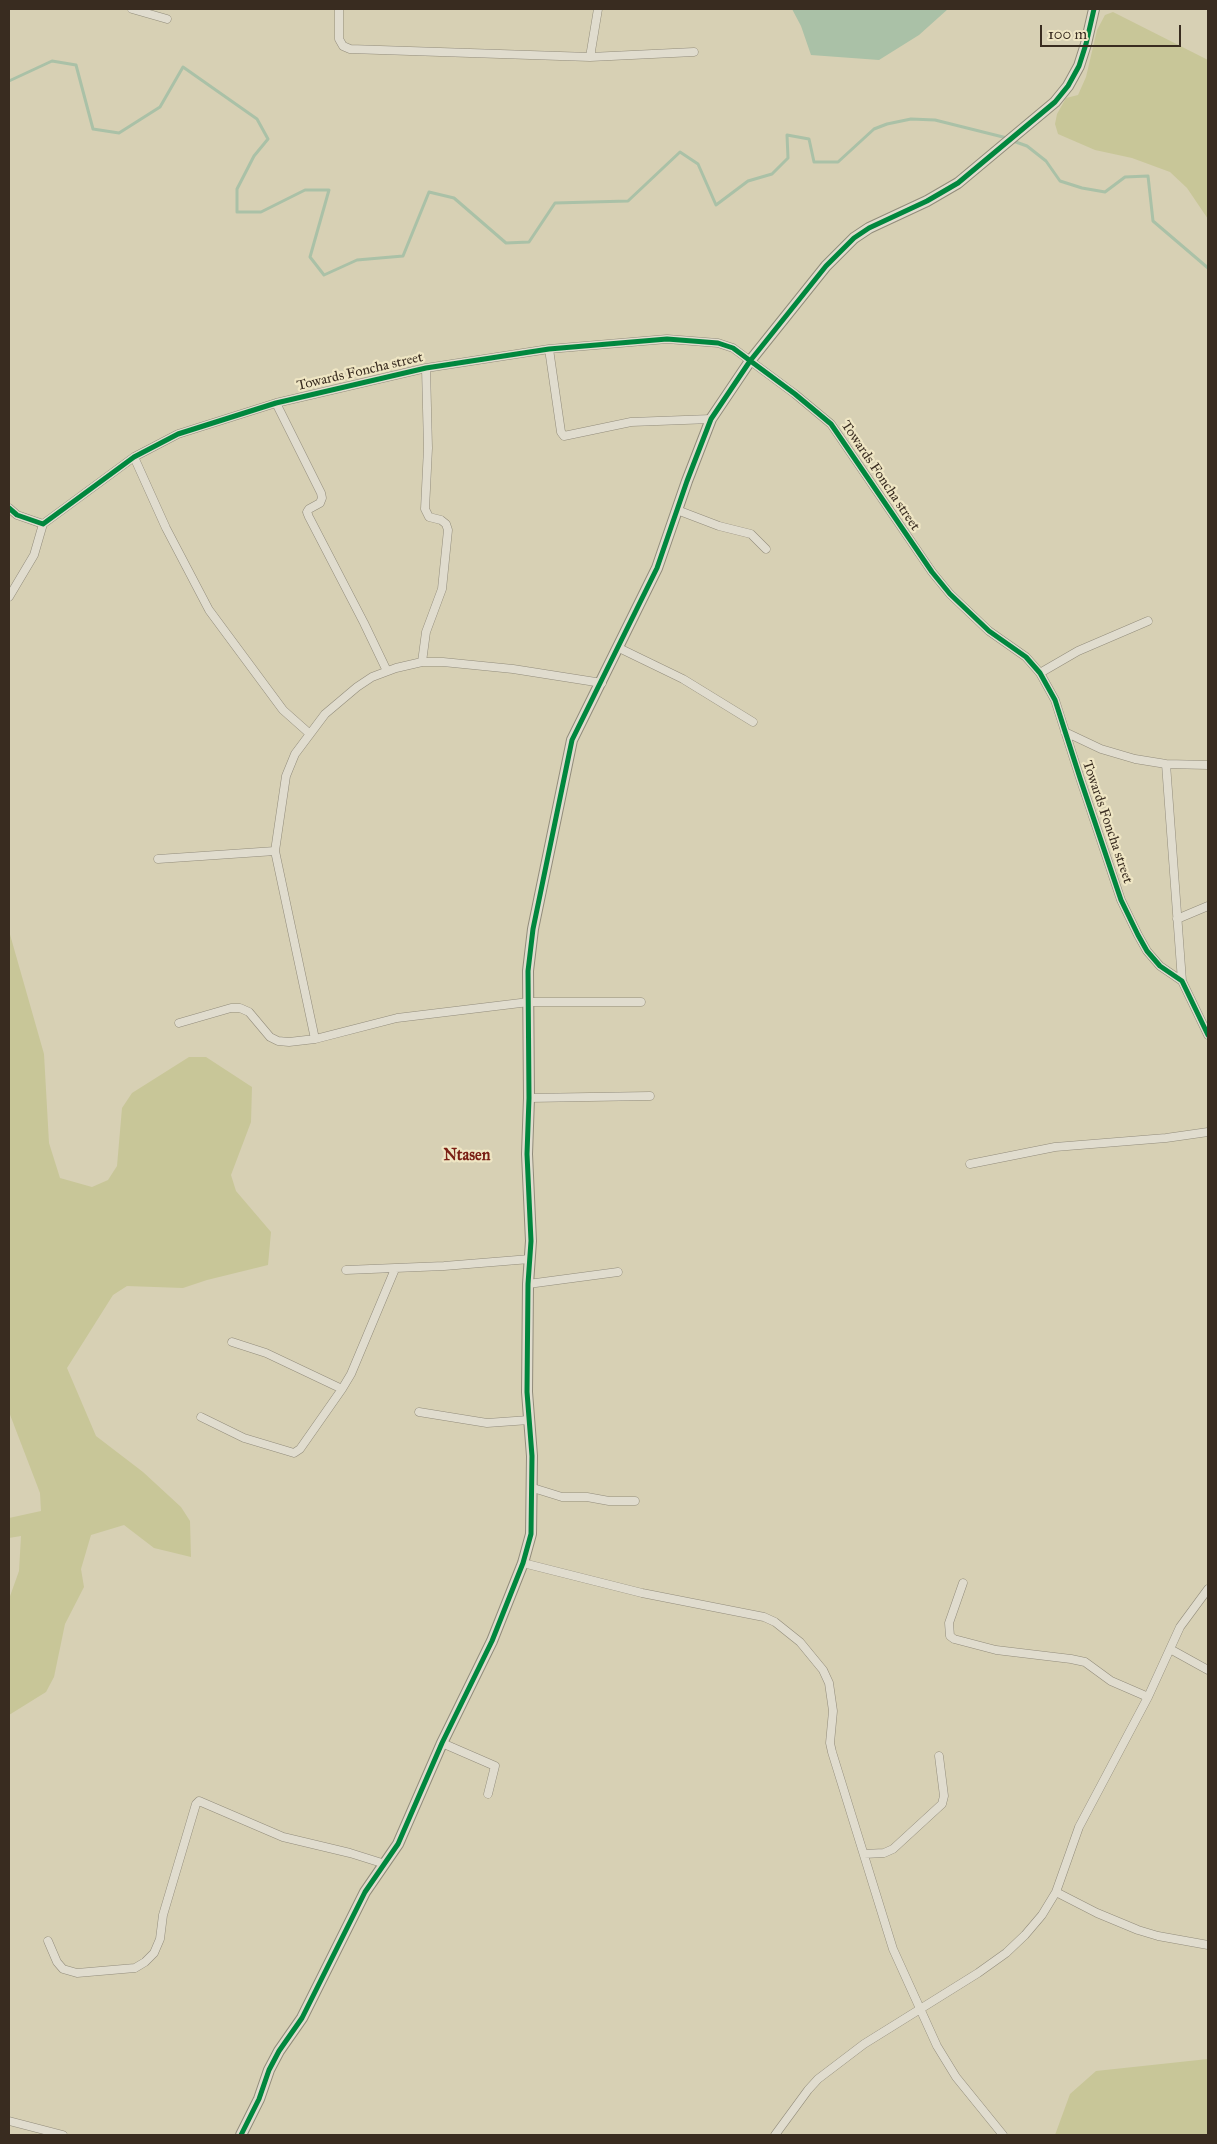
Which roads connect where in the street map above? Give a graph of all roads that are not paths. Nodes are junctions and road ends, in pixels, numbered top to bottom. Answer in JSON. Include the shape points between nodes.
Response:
{"nodes":[{"id":1,"x":132,"y":9,"type":"edge"},
{"id":2,"x":339,"y":9,"type":"edge"},
{"id":3,"x":598,"y":9,"type":"edge"},
{"id":4,"x":1094,"y":9,"type":"edge"},
{"id":5,"x":167,"y":19,"type":"dead end"},
{"id":6,"x":694,"y":52,"type":"dead end"},
{"id":7,"x":590,"y":57,"type":"junction"},
{"id":8,"x":549,"y":349,"type":"junction"},
{"id":9,"x":750,"y":361,"type":"junction"},
{"id":10,"x":426,"y":368,"type":"junction"},
{"id":11,"x":276,"y":403,"type":"junction"},
{"id":12,"x":711,"y":419,"type":"junction"},
{"id":13,"x":134,"y":457,"type":"junction"},
{"id":14,"x":9,"y":508,"type":"edge"},
{"id":15,"x":677,"y":510,"type":"junction"},
{"id":16,"x":43,"y":524,"type":"junction"},
{"id":17,"x":766,"y":550,"type":"dead end"},
{"id":18,"x":9,"y":597,"type":"edge"},
{"id":19,"x":1148,"y":621,"type":"dead end"},
{"id":20,"x":619,"y":648,"type":"junction"},
{"id":21,"x":422,"y":662,"type":"junction"},
{"id":22,"x":387,"y":672,"type":"junction"},
{"id":23,"x":1040,"y":673,"type":"junction"},
{"id":24,"x":602,"y":684,"type":"junction"},
{"id":25,"x":753,"y":722,"type":"dead end"},
{"id":26,"x":1065,"y":732,"type":"junction"},
{"id":27,"x":310,"y":734,"type":"junction"},
{"id":28,"x":1166,"y":764,"type":"junction"},
{"id":29,"x":1208,"y":765,"type":"edge"},
{"id":30,"x":275,"y":851,"type":"junction"},
{"id":31,"x":158,"y":859,"type":"dead end"},
{"id":32,"x":1208,"y":906,"type":"edge"},
{"id":33,"x":1177,"y":919,"type":"junction"},
{"id":34,"x":1182,"y":981,"type":"junction"},
{"id":35,"x":529,"y":1002,"type":"junction"},
{"id":36,"x":641,"y":1002,"type":"dead end"},
{"id":37,"x":179,"y":1023,"type":"dead end"},
{"id":38,"x":1208,"y":1035,"type":"edge"},
{"id":39,"x":315,"y":1039,"type":"junction"},
{"id":40,"x":650,"y":1096,"type":"dead end"},
{"id":41,"x":529,"y":1098,"type":"junction"},
{"id":42,"x":1208,"y":1132,"type":"edge"},
{"id":43,"x":970,"y":1164,"type":"dead end"},
{"id":44,"x":530,"y":1259,"type":"junction"},
{"id":45,"x":395,"y":1269,"type":"junction"},
{"id":46,"x":346,"y":1270,"type":"dead end"},
{"id":47,"x":618,"y":1272,"type":"dead end"},
{"id":48,"x":528,"y":1284,"type":"junction"},
{"id":49,"x":232,"y":1342,"type":"dead end"},
{"id":50,"x":342,"y":1389,"type":"junction"},
{"id":51,"x":419,"y":1412,"type":"dead end"},
{"id":52,"x":201,"y":1417,"type":"dead end"},
{"id":53,"x":529,"y":1420,"type":"junction"},
{"id":54,"x":532,"y":1488,"type":"junction"},
{"id":55,"x":636,"y":1501,"type":"dead end"},
{"id":56,"x":523,"y":1563,"type":"junction"},
{"id":57,"x":963,"y":1583,"type":"dead end"},
{"id":58,"x":1208,"y":1588,"type":"edge"},
{"id":59,"x":1170,"y":1649,"type":"junction"},
{"id":60,"x":1208,"y":1670,"type":"edge"},
{"id":61,"x":1148,"y":1697,"type":"junction"},
{"id":62,"x":442,"y":1743,"type":"junction"},
{"id":63,"x":939,"y":1756,"type":"dead end"},
{"id":64,"x":488,"y":1794,"type":"dead end"},
{"id":65,"x":864,"y":1854,"type":"junction"},
{"id":66,"x":385,"y":1864,"type":"junction"},
{"id":67,"x":1056,"y":1892,"type":"junction"},
{"id":68,"x":48,"y":1940,"type":"dead end"},
{"id":69,"x":1208,"y":1945,"type":"edge"},
{"id":70,"x":919,"y":2008,"type":"junction"},
{"id":71,"x":9,"y":2121,"type":"edge"},
{"id":72,"x":63,"y":2135,"type":"edge"},
{"id":73,"x":241,"y":2135,"type":"edge"},
{"id":74,"x":775,"y":2135,"type":"edge"},
{"id":75,"x":1002,"y":2135,"type":"edge"}],
"edges":[{"from":1,"to":5,"type":"street"},
{"from":2,"to":7,"type":"street","via":[[340,39],[343,46],[350,49]]},
{"from":3,"to":7,"type":"street"},
{"from":4,"to":9,"type":"street","via":[[1079,66],[1055,102],[958,182],[854,238],[826,266]]},
{"from":6,"to":7,"type":"street"},
{"from":8,"to":9,"type":"street","name":"Towards Foncha street","via":[[667,339],[694,340],[732,348]]},
{"from":8,"to":10,"type":"street","name":"Towards Foncha street"},
{"from":8,"to":12,"type":"street","via":[[564,436],[631,422]]},
{"from":9,"to":12,"type":"street"},
{"from":9,"to":23,"type":"street","name":"Towards Foncha street","via":[[831,424],[950,594],[989,631],[1026,657]]},
{"from":10,"to":11,"type":"street","name":"Towards Foncha street"},
{"from":10,"to":21,"type":"street","via":[[428,448],[425,509],[426,514],[446,524],[448,530],[442,589],[426,632]]},
{"from":11,"to":13,"type":"street","name":"Towards Foncha street","via":[[178,434]]},
{"from":11,"to":22,"type":"street","via":[[321,493],[320,503],[309,509],[309,517]]},
{"from":12,"to":15,"type":"street"},
{"from":13,"to":16,"type":"street","name":"Towards Foncha street"},
{"from":13,"to":27,"type":"street","via":[[166,528],[209,610],[283,710]]},
{"from":14,"to":16,"type":"street","via":[[17,515]]},
{"from":15,"to":17,"type":"street","via":[[751,534]]},
{"from":15,"to":20,"type":"street","via":[[657,568]]},
{"from":16,"to":18,"type":"street","via":[[34,555]]},
{"from":19,"to":23,"type":"street","via":[[1078,651]]},
{"from":20,"to":24,"type":"street"},
{"from":20,"to":25,"type":"street","via":[[683,679]]},
{"from":21,"to":22,"type":"street"},
{"from":21,"to":24,"type":"street","via":[[513,669]]},
{"from":22,"to":27,"type":"street","via":[[357,687],[325,714]]},
{"from":23,"to":26,"type":"street","name":"Towards Foncha street","via":[[1056,700]]},
{"from":24,"to":35,"type":"street","via":[[578,726],[569,754],[532,939]]},
{"from":26,"to":28,"type":"street","via":[[1120,756]]},
{"from":26,"to":34,"type":"street","name":"Towards Foncha street","via":[[1122,900],[1138,935],[1160,966]]},
{"from":27,"to":30,"type":"street","via":[[290,764]]},
{"from":28,"to":29,"type":"street"},
{"from":28,"to":33,"type":"street"},
{"from":30,"to":31,"type":"street"},
{"from":30,"to":39,"type":"street"},
{"from":32,"to":33,"type":"street"},
{"from":33,"to":34,"type":"street"},
{"from":34,"to":38,"type":"street"},
{"from":35,"to":36,"type":"street"},
{"from":35,"to":39,"type":"street","via":[[397,1018]]},
{"from":35,"to":41,"type":"street"},
{"from":37,"to":39,"type":"street","via":[[240,1008],[249,1012],[270,1037],[278,1041]]},
{"from":40,"to":41,"type":"street"},
{"from":41,"to":44,"type":"street"},
{"from":42,"to":43,"type":"street","via":[[1055,1147]]},
{"from":44,"to":45,"type":"street"},
{"from":44,"to":48,"type":"street"},
{"from":45,"to":46,"type":"street"},
{"from":45,"to":50,"type":"street"},
{"from":47,"to":48,"type":"street"},
{"from":48,"to":53,"type":"street"},
{"from":49,"to":50,"type":"street","via":[[266,1353]]},
{"from":50,"to":52,"type":"street","via":[[294,1453],[244,1438]]},
{"from":51,"to":53,"type":"street","via":[[487,1423]]},
{"from":53,"to":54,"type":"street"},
{"from":54,"to":55,"type":"street","via":[[562,1497]]},
{"from":54,"to":56,"type":"street","via":[[531,1534]]},
{"from":56,"to":62,"type":"street","via":[[492,1641]]},
{"from":56,"to":65,"type":"street","via":[[642,1593],[764,1617],[800,1642],[823,1670],[828,1683],[833,1711],[830,1743]]},
{"from":57,"to":61,"type":"street","via":[[949,1623],[950,1636],[954,1639],[996,1650],[1085,1662],[1111,1681]]},
{"from":58,"to":59,"type":"street","via":[[1180,1627]]},
{"from":59,"to":60,"type":"street"},
{"from":59,"to":61,"type":"street"},
{"from":61,"to":67,"type":"street","via":[[1079,1828]]},
{"from":62,"to":64,"type":"street","via":[[495,1766]]},
{"from":62,"to":66,"type":"street","via":[[398,1844]]},
{"from":63,"to":65,"type":"street","via":[[942,1804],[893,1849]]},
{"from":65,"to":70,"type":"street","via":[[893,1949]]},
{"from":66,"to":68,"type":"street","via":[[350,1852],[284,1837],[199,1801],[162,1915],[160,1939],[154,1953],[145,1962],[135,1968],[77,1973],[63,1969]]},
{"from":66,"to":73,"type":"street","via":[[365,1892],[302,2018],[279,2051]]},
{"from":67,"to":69,"type":"street","via":[[1138,1930]]},
{"from":67,"to":70,"type":"street","via":[[1042,1915],[1006,1953]]},
{"from":70,"to":74,"type":"street","via":[[818,2079]]},
{"from":70,"to":75,"type":"street","via":[[956,2077]]},
{"from":71,"to":72,"type":"street"}]}
